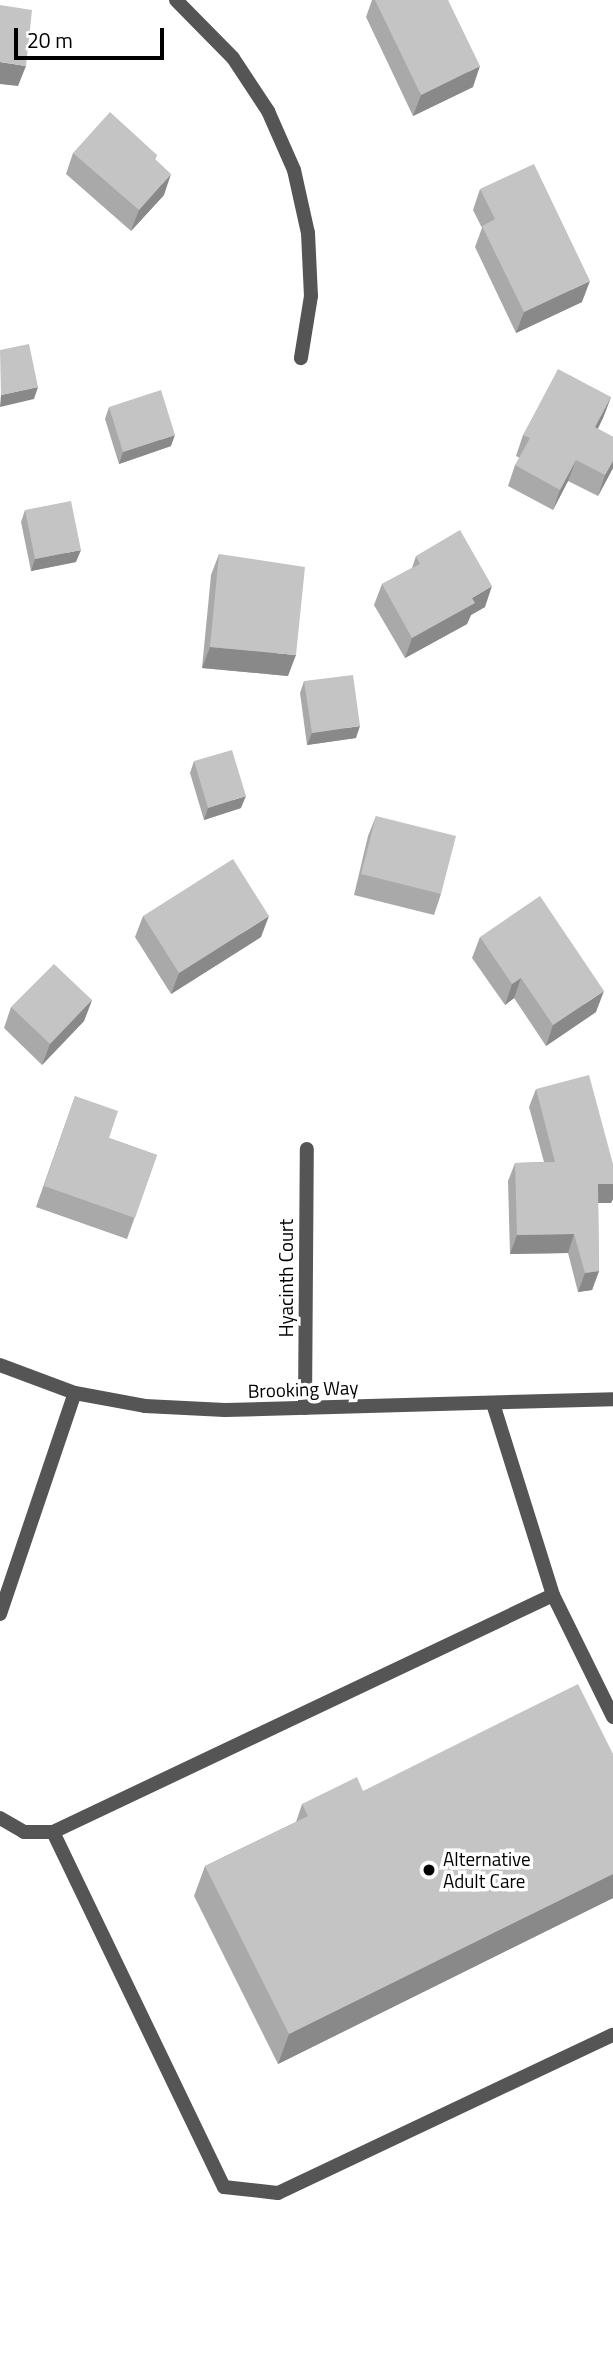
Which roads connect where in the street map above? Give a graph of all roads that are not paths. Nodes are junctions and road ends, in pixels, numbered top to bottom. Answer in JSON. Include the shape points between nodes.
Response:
{"nodes":[{"id":1,"x":176,"y":0,"type":"edge"},
{"id":2,"x":301,"y":358,"type":"dead end"},
{"id":3,"x":307,"y":1149,"type":"dead end"},
{"id":4,"x":0,"y":1365,"type":"edge"},
{"id":5,"x":75,"y":1393,"type":"junction"},
{"id":6,"x":613,"y":1399,"type":"edge"},
{"id":7,"x":493,"y":1403,"type":"junction"},
{"id":8,"x":305,"y":1408,"type":"junction"},
{"id":9,"x":553,"y":1595,"type":"junction"},
{"id":10,"x":0,"y":1614,"type":"edge"},
{"id":11,"x":613,"y":1717,"type":"edge"},
{"id":12,"x":0,"y":1818,"type":"edge"},
{"id":13,"x":53,"y":1832,"type":"junction"},
{"id":14,"x":613,"y":2035,"type":"edge"}],
"edges":[{"from":1,"to":2,"type":"street","via":[[233,58],[268,111],[294,170],[308,233],[311,296]]},
{"from":3,"to":8,"type":"street","name":"Hyacinth Court"},
{"from":4,"to":5,"type":"street","name":"Brooking Way"},
{"from":5,"to":8,"type":"street","name":"Brooking Way","via":[[145,1406]]},
{"from":5,"to":10,"type":"street"},
{"from":6,"to":7,"type":"street","name":"Brooking Way"},
{"from":7,"to":8,"type":"street","name":"Brooking Way"},
{"from":7,"to":9,"type":"street"},
{"from":9,"to":11,"type":"street"},
{"from":9,"to":13,"type":"street"},
{"from":12,"to":13,"type":"street","via":[[24,1832]]},
{"from":13,"to":14,"type":"street","via":[[224,2187],[278,2193]]}]}
